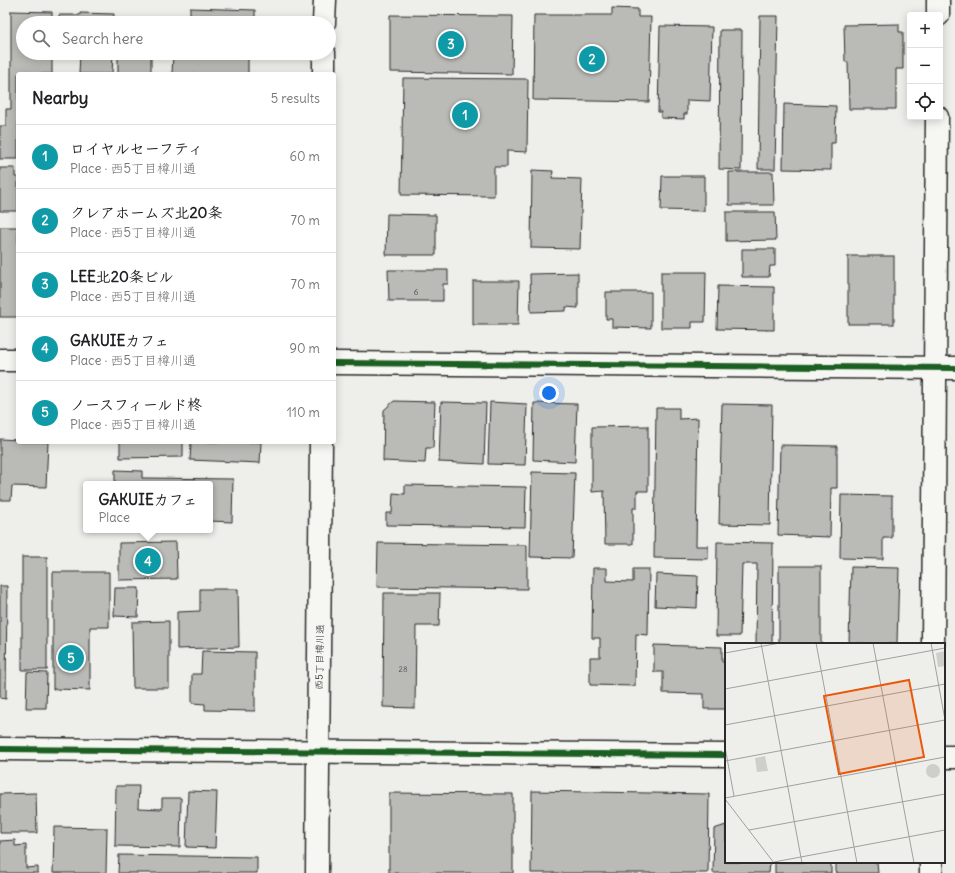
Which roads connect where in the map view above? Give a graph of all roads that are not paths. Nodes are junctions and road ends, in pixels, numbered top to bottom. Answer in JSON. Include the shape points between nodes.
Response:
{"nodes":[{"id":1,"x":324,"y":0,"type":"edge"},
{"id":2,"x":938,"y":0,"type":"edge"},
{"id":3,"x":938,"y":12,"type":"edge"},
{"id":4,"x":324,"y":16,"type":"edge"},
{"id":5,"x":324,"y":60,"type":"edge"},
{"id":6,"x":324,"y":72,"type":"edge"},
{"id":7,"x":937,"y":120,"type":"edge"},
{"id":8,"x":0,"y":360,"type":"edge"},
{"id":9,"x":16,"y":360,"type":"edge"},
{"id":10,"x":336,"y":363,"type":"edge"},
{"id":11,"x":945,"y":369,"type":"edge"},
{"id":12,"x":321,"y":444,"type":"edge"},
{"id":13,"x":933,"y":643,"type":"edge"},
{"id":14,"x":0,"y":749,"type":"edge"},
{"id":15,"x":318,"y":753,"type":"junction"},
{"id":16,"x":725,"y":755,"type":"edge"},
{"id":17,"x":317,"y":873,"type":"edge"}],
"edges":[{"from":1,"to":4,"type":"street"},
{"from":2,"to":3,"type":"street"},
{"from":5,"to":6,"type":"street"},
{"from":7,"to":11,"type":"street"},
{"from":8,"to":9,"type":"street"},
{"from":10,"to":11,"type":"street"},
{"from":11,"to":13,"type":"street"},
{"from":12,"to":15,"type":"street","name":"西5丁目樽川通"},
{"from":14,"to":15,"type":"street"},
{"from":15,"to":16,"type":"street"},
{"from":15,"to":17,"type":"street","name":"西5丁目樽川通"}]}
